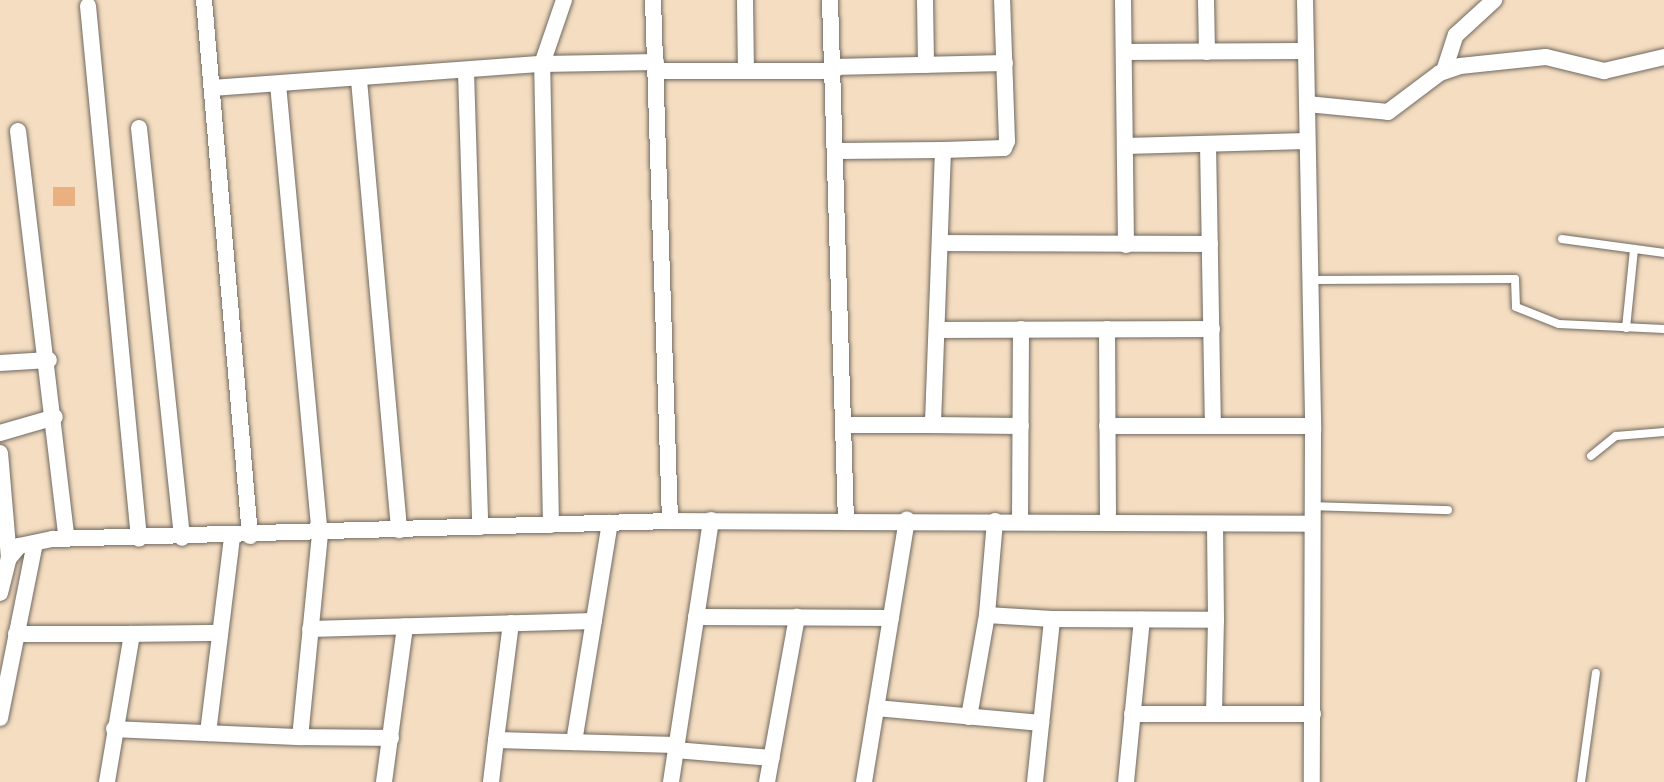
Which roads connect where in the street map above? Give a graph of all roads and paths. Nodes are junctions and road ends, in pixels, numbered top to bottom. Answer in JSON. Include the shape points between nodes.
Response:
{"nodes":[{"id":1,"x":204,"y":0,"type":"edge"},
{"id":2,"x":564,"y":0,"type":"edge"},
{"id":3,"x":653,"y":0,"type":"edge"},
{"id":4,"x":745,"y":0,"type":"edge"},
{"id":5,"x":830,"y":0,"type":"edge"},
{"id":6,"x":925,"y":0,"type":"edge"},
{"id":7,"x":1002,"y":0,"type":"edge"},
{"id":8,"x":1123,"y":0,"type":"edge"},
{"id":9,"x":1206,"y":0,"type":"edge"},
{"id":10,"x":1305,"y":0,"type":"edge"},
{"id":11,"x":1494,"y":0,"type":"edge"},
{"id":12,"x":88,"y":6,"type":"dead end"},
{"id":13,"x":1306,"y":51,"type":"junction"},
{"id":14,"x":1124,"y":52,"type":"junction"},
{"id":15,"x":1207,"y":52,"type":"junction"},
{"id":16,"x":1664,"y":57,"type":"edge"},
{"id":17,"x":1005,"y":63,"type":"junction"},
{"id":18,"x":542,"y":64,"type":"junction"},
{"id":19,"x":926,"y":65,"type":"junction"},
{"id":20,"x":656,"y":67,"type":"junction"},
{"id":21,"x":834,"y":69,"type":"junction"},
{"id":22,"x":746,"y":71,"type":"junction"},
{"id":23,"x":1444,"y":71,"type":"junction"},
{"id":24,"x":466,"y":72,"type":"junction"},
{"id":25,"x":359,"y":80,"type":"junction"},
{"id":26,"x":278,"y":84,"type":"junction"},
{"id":27,"x":212,"y":88,"type":"junction"},
{"id":28,"x":1307,"y":104,"type":"junction"},
{"id":29,"x":139,"y":128,"type":"dead end"},
{"id":30,"x":18,"y":131,"type":"dead end"},
{"id":31,"x":1307,"y":141,"type":"junction"},
{"id":32,"x":1208,"y":144,"type":"junction"},
{"id":33,"x":1125,"y":146,"type":"junction"},
{"id":34,"x":943,"y":150,"type":"junction"},
{"id":35,"x":838,"y":151,"type":"junction"},
{"id":36,"x":1562,"y":239,"type":"dead end"},
{"id":37,"x":940,"y":243,"type":"junction"},
{"id":38,"x":1210,"y":244,"type":"junction"},
{"id":39,"x":1126,"y":245,"type":"junction"},
{"id":40,"x":1634,"y":249,"type":"junction"},
{"id":41,"x":1664,"y":253,"type":"edge"},
{"id":42,"x":1310,"y":280,"type":"junction"},
{"id":43,"x":1626,"y":328,"type":"junction"},
{"id":44,"x":1021,"y":329,"type":"junction"},
{"id":45,"x":1107,"y":329,"type":"junction"},
{"id":46,"x":1212,"y":329,"type":"junction"},
{"id":47,"x":1664,"y":329,"type":"edge"},
{"id":48,"x":938,"y":330,"type":"junction"},
{"id":49,"x":49,"y":360,"type":"junction"},
{"id":50,"x":0,"y":363,"type":"edge"},
{"id":51,"x":55,"y":417,"type":"junction"},
{"id":52,"x":844,"y":425,"type":"junction"},
{"id":53,"x":929,"y":425,"type":"junction"},
{"id":54,"x":1021,"y":426,"type":"junction"},
{"id":55,"x":1107,"y":426,"type":"junction"},
{"id":56,"x":1213,"y":426,"type":"junction"},
{"id":57,"x":1313,"y":426,"type":"junction"},
{"id":58,"x":1664,"y":432,"type":"edge"},
{"id":59,"x":0,"y":433,"type":"edge"},
{"id":60,"x":0,"y":453,"type":"edge"},
{"id":61,"x":1591,"y":456,"type":"dead end"},
{"id":62,"x":1312,"y":506,"type":"junction"},
{"id":63,"x":1448,"y":510,"type":"dead end"},
{"id":64,"x":711,"y":520,"type":"junction"},
{"id":65,"x":907,"y":520,"type":"junction"},
{"id":66,"x":670,"y":521,"type":"junction"},
{"id":67,"x":995,"y":521,"type":"junction"},
{"id":68,"x":846,"y":522,"type":"junction"},
{"id":69,"x":1020,"y":522,"type":"junction"},
{"id":70,"x":610,"y":523,"type":"junction"},
{"id":71,"x":1108,"y":523,"type":"junction"},
{"id":72,"x":1312,"y":524,"type":"junction"},
{"id":73,"x":551,"y":525,"type":"junction"},
{"id":74,"x":1215,"y":525,"type":"junction"},
{"id":75,"x":480,"y":527,"type":"junction"},
{"id":76,"x":399,"y":530,"type":"junction"},
{"id":77,"x":320,"y":534,"type":"junction"},
{"id":78,"x":250,"y":536,"type":"junction"},
{"id":79,"x":232,"y":537,"type":"junction"},
{"id":80,"x":182,"y":538,"type":"junction"},
{"id":81,"x":67,"y":539,"type":"junction"},
{"id":82,"x":139,"y":539,"type":"junction"},
{"id":83,"x":35,"y":543,"type":"junction"},
{"id":84,"x":5,"y":549,"type":"edge"},
{"id":85,"x":0,"y":593,"type":"edge"},
{"id":86,"x":987,"y":615,"type":"junction"},
{"id":87,"x":696,"y":617,"type":"junction"},
{"id":88,"x":797,"y":617,"type":"junction"},
{"id":89,"x":891,"y":618,"type":"junction"},
{"id":90,"x":1052,"y":619,"type":"junction"},
{"id":91,"x":1142,"y":620,"type":"junction"},
{"id":92,"x":1216,"y":620,"type":"junction"},
{"id":93,"x":594,"y":621,"type":"junction"},
{"id":94,"x":511,"y":623,"type":"junction"},
{"id":95,"x":405,"y":626,"type":"junction"},
{"id":96,"x":310,"y":629,"type":"junction"},
{"id":97,"x":220,"y":633,"type":"junction"},
{"id":98,"x":16,"y":634,"type":"junction"},
{"id":99,"x":132,"y":634,"type":"junction"},
{"id":100,"x":1596,"y":673,"type":"dead end"},
{"id":101,"x":876,"y":708,"type":"junction"},
{"id":102,"x":1132,"y":714,"type":"junction"},
{"id":103,"x":1214,"y":714,"type":"junction"},
{"id":104,"x":1313,"y":714,"type":"junction"},
{"id":105,"x":969,"y":717,"type":"junction"},
{"id":106,"x":0,"y":718,"type":"edge"},
{"id":107,"x":1041,"y":723,"type":"junction"},
{"id":108,"x":114,"y":729,"type":"junction"},
{"id":109,"x":208,"y":733,"type":"junction"},
{"id":110,"x":300,"y":737,"type":"junction"},
{"id":111,"x":391,"y":738,"type":"junction"},
{"id":112,"x":496,"y":740,"type":"junction"},
{"id":113,"x":574,"y":742,"type":"junction"},
{"id":114,"x":676,"y":748,"type":"junction"},
{"id":115,"x":772,"y":758,"type":"junction"},
{"id":116,"x":107,"y":782,"type":"edge"},
{"id":117,"x":384,"y":782,"type":"edge"},
{"id":118,"x":491,"y":782,"type":"edge"},
{"id":119,"x":671,"y":782,"type":"edge"},
{"id":120,"x":767,"y":782,"type":"edge"},
{"id":121,"x":864,"y":782,"type":"edge"},
{"id":122,"x":1035,"y":782,"type":"edge"},
{"id":123,"x":1126,"y":782,"type":"edge"},
{"id":124,"x":1312,"y":782,"type":"edge"},
{"id":125,"x":1581,"y":782,"type":"edge"}],
"edges":[{"from":1,"to":27,"type":"street"},
{"from":2,"to":18,"type":"street"},
{"from":3,"to":20,"type":"street"},
{"from":4,"to":22,"type":"street"},
{"from":5,"to":21,"type":"street"},
{"from":6,"to":19,"type":"street"},
{"from":7,"to":17,"type":"street"},
{"from":8,"to":14,"type":"street"},
{"from":9,"to":15,"type":"street"},
{"from":10,"to":13,"type":"street"},
{"from":11,"to":23,"type":"street","via":[[1456,35]]},
{"from":12,"to":82,"type":"street"},
{"from":13,"to":15,"type":"street"},
{"from":13,"to":28,"type":"street"},
{"from":14,"to":15,"type":"street"},
{"from":14,"to":33,"type":"street"},
{"from":16,"to":23,"type":"street","via":[[1604,71],[1546,57]]},
{"from":17,"to":19,"type":"street"},
{"from":17,"to":34,"type":"street","via":[[1004,148]]},
{"from":18,"to":20,"type":"street"},
{"from":18,"to":24,"type":"street"},
{"from":18,"to":73,"type":"street"},
{"from":19,"to":21,"type":"street"},
{"from":20,"to":22,"type":"street"},
{"from":20,"to":66,"type":"street"},
{"from":21,"to":22,"type":"street"},
{"from":21,"to":35,"type":"street"},
{"from":23,"to":28,"type":"street","via":[[1388,112]]},
{"from":24,"to":25,"type":"street"},
{"from":24,"to":75,"type":"street"},
{"from":25,"to":26,"type":"street"},
{"from":25,"to":76,"type":"street"},
{"from":26,"to":27,"type":"street"},
{"from":26,"to":77,"type":"street"},
{"from":27,"to":78,"type":"street"},
{"from":28,"to":31,"type":"street"},
{"from":29,"to":80,"type":"street"},
{"from":30,"to":49,"type":"street"},
{"from":31,"to":32,"type":"street"},
{"from":31,"to":42,"type":"street"},
{"from":32,"to":33,"type":"street"},
{"from":32,"to":38,"type":"street"},
{"from":33,"to":39,"type":"street"},
{"from":34,"to":35,"type":"street"},
{"from":34,"to":37,"type":"street"},
{"from":35,"to":52,"type":"street"},
{"from":36,"to":40,"type":"lane"},
{"from":37,"to":39,"type":"street"},
{"from":37,"to":48,"type":"street"},
{"from":38,"to":39,"type":"street"},
{"from":38,"to":46,"type":"street"},
{"from":40,"to":41,"type":"lane"},
{"from":40,"to":43,"type":"lane"},
{"from":42,"to":43,"type":"lane","via":[[1515,279],[1516,307],[1559,324]]},
{"from":42,"to":57,"type":"street"},
{"from":43,"to":47,"type":"lane"},
{"from":44,"to":45,"type":"street"},
{"from":44,"to":48,"type":"street"},
{"from":44,"to":54,"type":"street"},
{"from":45,"to":46,"type":"street"},
{"from":45,"to":55,"type":"street"},
{"from":46,"to":56,"type":"street"},
{"from":48,"to":53,"type":"street","via":[[935,415]]},
{"from":49,"to":50,"type":"street"},
{"from":49,"to":51,"type":"street"},
{"from":51,"to":59,"type":"street"},
{"from":51,"to":81,"type":"street"},
{"from":52,"to":53,"type":"street"},
{"from":52,"to":68,"type":"street"},
{"from":53,"to":54,"type":"street"},
{"from":54,"to":69,"type":"street"},
{"from":55,"to":56,"type":"street"},
{"from":55,"to":71,"type":"street"},
{"from":56,"to":57,"type":"street"},
{"from":57,"to":62,"type":"street"},
{"from":58,"to":61,"type":"lane","via":[[1616,436]]},
{"from":60,"to":84,"type":"street"},
{"from":62,"to":63,"type":"lane"},
{"from":62,"to":72,"type":"street"},
{"from":64,"to":66,"type":"street"},
{"from":64,"to":68,"type":"street"},
{"from":64,"to":87,"type":"street"},
{"from":65,"to":67,"type":"street"},
{"from":65,"to":68,"type":"street"},
{"from":65,"to":89,"type":"street"},
{"from":66,"to":70,"type":"street"},
{"from":67,"to":69,"type":"street"},
{"from":67,"to":86,"type":"street"},
{"from":69,"to":71,"type":"street"},
{"from":70,"to":73,"type":"street"},
{"from":70,"to":93,"type":"street"},
{"from":71,"to":74,"type":"street"},
{"from":72,"to":74,"type":"street"},
{"from":72,"to":104,"type":"street"},
{"from":73,"to":75,"type":"street"},
{"from":74,"to":92,"type":"street"},
{"from":75,"to":76,"type":"street"},
{"from":76,"to":77,"type":"street"},
{"from":77,"to":78,"type":"street"},
{"from":77,"to":96,"type":"street"},
{"from":78,"to":79,"type":"street"},
{"from":79,"to":80,"type":"street"},
{"from":79,"to":97,"type":"street"},
{"from":80,"to":82,"type":"street"},
{"from":81,"to":82,"type":"street"},
{"from":81,"to":83,"type":"street"},
{"from":83,"to":84,"type":"street"},
{"from":83,"to":98,"type":"street"},
{"from":84,"to":85,"type":"street"},
{"from":86,"to":90,"type":"street"},
{"from":86,"to":105,"type":"street"},
{"from":87,"to":88,"type":"street"},
{"from":87,"to":114,"type":"street"},
{"from":88,"to":89,"type":"street"},
{"from":88,"to":115,"type":"street"},
{"from":89,"to":101,"type":"street"},
{"from":90,"to":91,"type":"street"},
{"from":90,"to":107,"type":"street"},
{"from":91,"to":92,"type":"street"},
{"from":91,"to":102,"type":"street"},
{"from":92,"to":103,"type":"street"},
{"from":93,"to":94,"type":"street"},
{"from":93,"to":113,"type":"street"},
{"from":94,"to":95,"type":"street"},
{"from":94,"to":112,"type":"street"},
{"from":95,"to":96,"type":"street"},
{"from":95,"to":111,"type":"street"},
{"from":96,"to":110,"type":"street"},
{"from":97,"to":99,"type":"street"},
{"from":97,"to":109,"type":"street"},
{"from":98,"to":99,"type":"street"},
{"from":98,"to":106,"type":"street"},
{"from":99,"to":108,"type":"street"},
{"from":100,"to":125,"type":"lane"},
{"from":101,"to":105,"type":"street"},
{"from":101,"to":121,"type":"street"},
{"from":102,"to":103,"type":"street"},
{"from":102,"to":123,"type":"street"},
{"from":103,"to":104,"type":"street"},
{"from":104,"to":124,"type":"street"},
{"from":105,"to":107,"type":"street"},
{"from":107,"to":122,"type":"street"},
{"from":108,"to":109,"type":"street"},
{"from":108,"to":116,"type":"street"},
{"from":109,"to":110,"type":"street"},
{"from":110,"to":111,"type":"street"},
{"from":111,"to":117,"type":"street"},
{"from":112,"to":113,"type":"street"},
{"from":112,"to":118,"type":"street"},
{"from":113,"to":114,"type":"street"},
{"from":114,"to":115,"type":"street"},
{"from":114,"to":119,"type":"street"},
{"from":115,"to":120,"type":"street"}]}
